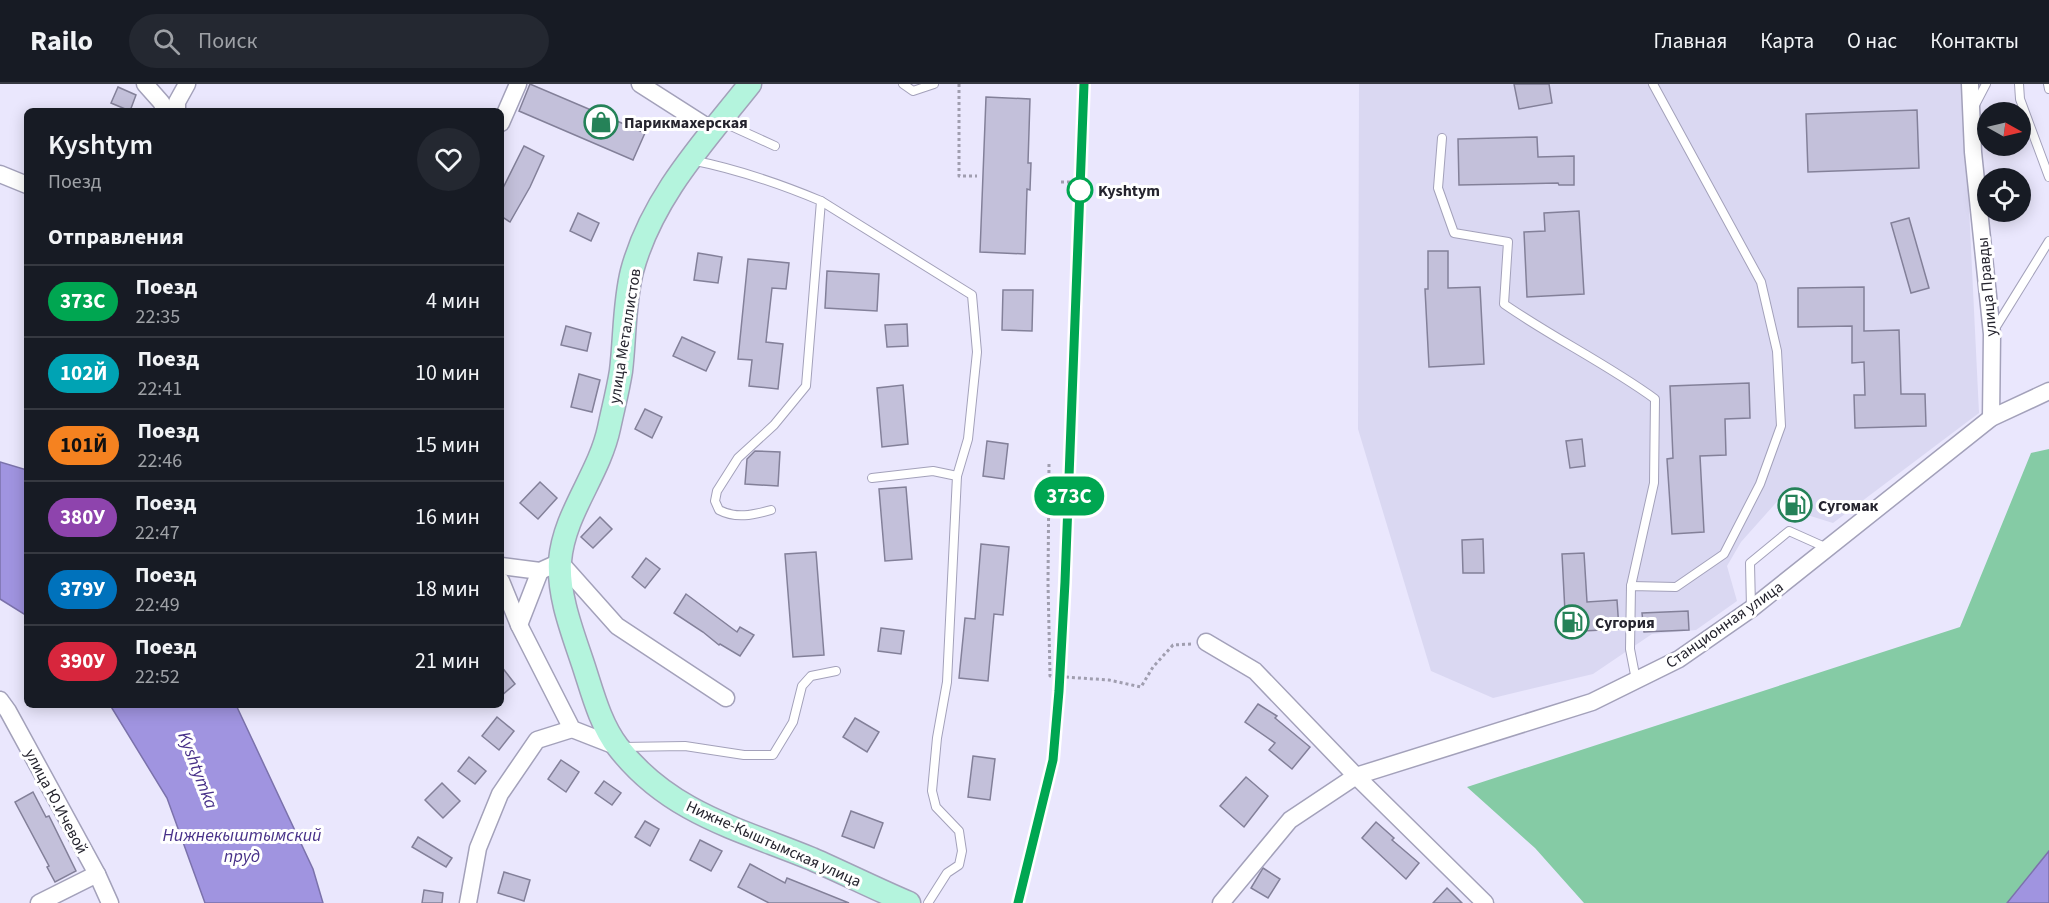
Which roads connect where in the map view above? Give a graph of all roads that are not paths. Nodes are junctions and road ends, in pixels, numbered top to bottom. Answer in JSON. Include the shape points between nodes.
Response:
{"nodes":[{"id":1,"x":145,"y":84,"type":"edge"},
{"id":2,"x":188,"y":84,"type":"edge"},
{"id":3,"x":518,"y":84,"type":"edge"},
{"id":4,"x":640,"y":84,"type":"edge"},
{"id":5,"x":750,"y":84,"type":"edge"},
{"id":6,"x":903,"y":84,"type":"edge"},
{"id":7,"x":934,"y":84,"type":"edge"},
{"id":8,"x":1653,"y":84,"type":"edge"},
{"id":9,"x":1970,"y":84,"type":"edge"},
{"id":10,"x":1986,"y":84,"type":"edge"},
{"id":11,"x":2019,"y":84,"type":"edge"},
{"id":12,"x":2048,"y":84,"type":"edge"},
{"id":13,"x":2049,"y":89,"type":"edge"},
{"id":14,"x":164,"y":108,"type":"edge"},
{"id":15,"x":177,"y":108,"type":"edge"},
{"id":16,"x":1971,"y":112,"type":"junction"},
{"id":17,"x":504,"y":116,"type":"edge"},
{"id":18,"x":716,"y":125,"type":"junction"},
{"id":19,"x":1442,"y":138,"type":"dead end"},
{"id":20,"x":775,"y":146,"type":"dead end"},
{"id":21,"x":689,"y":160,"type":"junction"},
{"id":22,"x":0,"y":174,"type":"edge"},
{"id":23,"x":2049,"y":177,"type":"edge"},
{"id":24,"x":24,"y":184,"type":"edge"},
{"id":25,"x":821,"y":201,"type":"junction"},
{"id":26,"x":2049,"y":241,"type":"edge"},
{"id":27,"x":1992,"y":334,"type":"junction"},
{"id":28,"x":2049,"y":391,"type":"edge"},
{"id":29,"x":1991,"y":418,"type":"junction"},
{"id":30,"x":957,"y":476,"type":"junction"},
{"id":31,"x":872,"y":478,"type":"dead end"},
{"id":32,"x":771,"y":510,"type":"dead end"},
{"id":33,"x":1827,"y":548,"type":"junction"},
{"id":34,"x":504,"y":566,"type":"edge"},
{"id":35,"x":550,"y":567,"type":"junction"},
{"id":36,"x":1630,"y":586,"type":"junction"},
{"id":37,"x":504,"y":588,"type":"edge"},
{"id":38,"x":1751,"y":609,"type":"junction"},
{"id":39,"x":519,"y":625,"type":"junction"},
{"id":40,"x":1206,"y":642,"type":"road end"},
{"id":41,"x":836,"y":671,"type":"dead end"},
{"id":42,"x":1636,"y":680,"type":"junction"},
{"id":43,"x":726,"y":698,"type":"dead end"},
{"id":44,"x":0,"y":700,"type":"edge"},
{"id":45,"x":572,"y":729,"type":"junction"},
{"id":46,"x":618,"y":747,"type":"junction"},
{"id":47,"x":1356,"y":776,"type":"junction"},
{"id":48,"x":97,"y":874,"type":"junction"},
{"id":49,"x":39,"y":903,"type":"edge"},
{"id":50,"x":110,"y":903,"type":"edge"},
{"id":51,"x":468,"y":903,"type":"edge"},
{"id":52,"x":909,"y":903,"type":"edge"},
{"id":53,"x":928,"y":903,"type":"edge"},
{"id":54,"x":1221,"y":903,"type":"edge"},
{"id":55,"x":1485,"y":903,"type":"edge"}],
"edges":[{"from":1,"to":14,"type":"street"},
{"from":2,"to":15,"type":"street"},
{"from":3,"to":17,"type":"street"},
{"from":4,"to":18,"type":"street"},
{"from":5,"to":18,"type":"main road","name":"улица Металлистов"},
{"from":6,"to":7,"type":"lane","via":[[913,91]]},
{"from":8,"to":36,"type":"lane","via":[[1761,282],[1777,351],[1781,426],[1760,484],[1724,554],[1676,588]]},
{"from":9,"to":16,"type":"street","name":"улица Правды"},
{"from":10,"to":16,"type":"lane"},
{"from":11,"to":23,"type":"lane","via":[[2020,99]]},
{"from":12,"to":13,"type":"lane"},
{"from":16,"to":27,"type":"street","name":"улица Правды"},
{"from":18,"to":20,"type":"lane"},
{"from":18,"to":21,"type":"main road","name":"улица Металлистов"},
{"from":19,"to":36,"type":"lane","via":[[1438,189],[1454,233],[1509,242],[1504,304],[1655,399],[1654,483]]},
{"from":21,"to":25,"type":"lane","via":[[764,178]]},
{"from":21,"to":35,"type":"main road","name":"улица Металлистов","via":[[662,199],[634,263],[621,373],[608,433]]},
{"from":22,"to":24,"type":"street"},
{"from":25,"to":30,"type":"lane","via":[[972,295],[976,352],[968,439]]},
{"from":25,"to":32,"type":"lane","via":[[806,386],[774,426],[738,458],[717,491],[719,510],[728,515],[750,516]]},
{"from":26,"to":27,"type":"lane"},
{"from":27,"to":29,"type":"street","name":"улица Правды"},
{"from":28,"to":29,"type":"street","name":"Станционная улица"},
{"from":29,"to":33,"type":"street","name":"Станционная улица"},
{"from":30,"to":31,"type":"lane","via":[[933,471]]},
{"from":30,"to":53,"type":"lane","via":[[947,682],[932,791],[936,807],[959,831],[962,851],[959,865],[947,873]]},
{"from":33,"to":38,"type":"street","name":"Станционная улица"},
{"from":33,"to":38,"type":"lane","via":[[1789,531],[1750,562]]},
{"from":34,"to":35,"type":"street"},
{"from":35,"to":39,"type":"street"},
{"from":35,"to":43,"type":"street","via":[[617,626]]},
{"from":35,"to":46,"type":"main road","name":"улица Металлистов","via":[[600,713]]},
{"from":36,"to":42,"type":"lane","via":[[1630,649]]},
{"from":37,"to":39,"type":"street"},
{"from":38,"to":42,"type":"street","name":"Станционная улица","via":[[1679,659]]},
{"from":39,"to":45,"type":"street"},
{"from":40,"to":47,"type":"street","via":[[1255,671]]},
{"from":41,"to":46,"type":"lane","via":[[811,676],[802,686],[793,722],[773,755],[685,746]]},
{"from":42,"to":47,"type":"street","name":"Станционная улица","via":[[1592,702]]},
{"from":44,"to":48,"type":"street","name":"улица Ю.Ичевой"},
{"from":45,"to":46,"type":"street","name":"Нижне-Кыштымская улица"},
{"from":45,"to":51,"type":"street","via":[[537,740],[500,794],[478,848]]},
{"from":46,"to":52,"type":"main road","name":"Нижне-Кыштымская улица","via":[[660,788],[696,813]]},
{"from":47,"to":54,"type":"street","name":"Станционная улица","via":[[1290,820]]},
{"from":47,"to":55,"type":"street"},
{"from":48,"to":49,"type":"street"},
{"from":48,"to":50,"type":"street","name":"улица Ю.Ичевой"}]}
